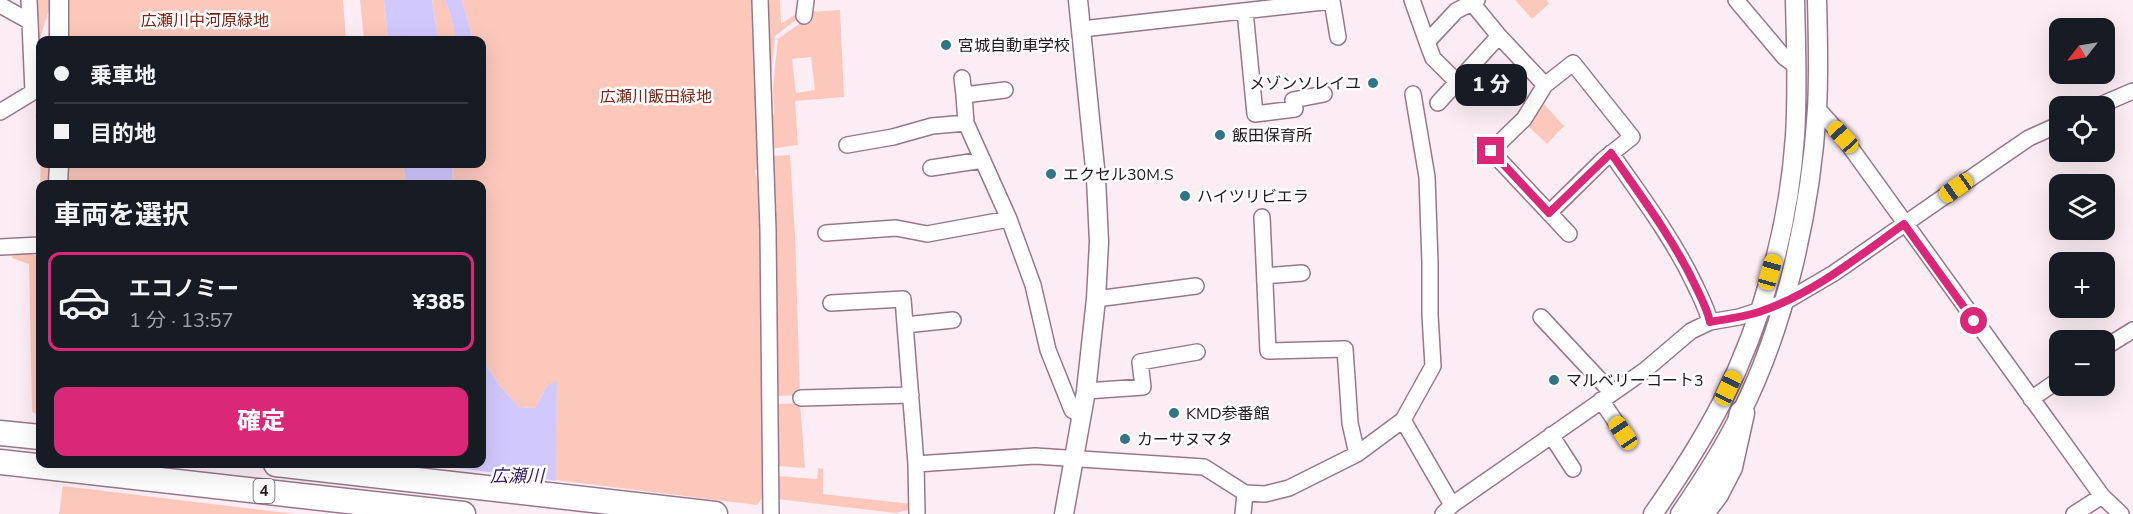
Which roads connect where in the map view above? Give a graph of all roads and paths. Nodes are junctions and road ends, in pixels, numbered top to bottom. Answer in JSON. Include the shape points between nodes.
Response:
{"nodes":[{"id":1,"x":29,"y":0,"type":"edge"},
{"id":2,"x":58,"y":0,"type":"edge"},
{"id":3,"x":760,"y":0,"type":"edge"},
{"id":4,"x":806,"y":0,"type":"edge"},
{"id":5,"x":1078,"y":0,"type":"edge"},
{"id":6,"x":1332,"y":0,"type":"edge"},
{"id":7,"x":1412,"y":0,"type":"edge"},
{"id":8,"x":1736,"y":0,"type":"edge"},
{"id":9,"x":1795,"y":0,"type":"edge"},
{"id":10,"x":1817,"y":0,"type":"edge"},
{"id":11,"x":1475,"y":2,"type":"edge"},
{"id":12,"x":1291,"y":3,"type":"edge"},
{"id":13,"x":0,"y":5,"type":"edge"},
{"id":14,"x":1245,"y":11,"type":"junction"},
{"id":15,"x":804,"y":16,"type":"dead end"},
{"id":16,"x":29,"y":21,"type":"junction"},
{"id":17,"x":1082,"y":29,"type":"junction"},
{"id":18,"x":58,"y":36,"type":"edge"},
{"id":19,"x":1499,"y":36,"type":"junction"},
{"id":20,"x":1338,"y":37,"type":"dead end"},
{"id":21,"x":1427,"y":42,"type":"junction"},
{"id":22,"x":1796,"y":66,"type":"junction"},
{"id":23,"x":962,"y":78,"type":"dead end"},
{"id":24,"x":1457,"y":82,"type":"junction"},
{"id":25,"x":1545,"y":85,"type":"junction"},
{"id":26,"x":1005,"y":90,"type":"dead end"},
{"id":27,"x":2133,"y":91,"type":"edge"},
{"id":28,"x":1324,"y":94,"type":"dead end"},
{"id":29,"x":1413,"y":94,"type":"dead end"},
{"id":30,"x":964,"y":95,"type":"junction"},
{"id":31,"x":2115,"y":99,"type":"edge"},
{"id":32,"x":1438,"y":103,"type":"dead end"},
{"id":33,"x":1817,"y":108,"type":"junction"},
{"id":34,"x":0,"y":112,"type":"edge"},
{"id":35,"x":966,"y":123,"type":"junction"},
{"id":36,"x":2049,"y":130,"type":"edge"},
{"id":37,"x":847,"y":145,"type":"dead end"},
{"id":38,"x":1611,"y":153,"type":"junction"},
{"id":39,"x":982,"y":160,"type":"junction"},
{"id":40,"x":931,"y":168,"type":"dead end"},
{"id":41,"x":1549,"y":213,"type":"junction"},
{"id":42,"x":1262,"y":217,"type":"dead end"},
{"id":43,"x":1009,"y":219,"type":"junction"},
{"id":44,"x":1904,"y":224,"type":"junction"},
{"id":45,"x":826,"y":232,"type":"dead end"},
{"id":46,"x":1569,"y":234,"type":"dead end"},
{"id":47,"x":36,"y":245,"type":"edge"},
{"id":48,"x":0,"y":247,"type":"edge"},
{"id":49,"x":1302,"y":273,"type":"dead end"},
{"id":50,"x":1265,"y":276,"type":"junction"},
{"id":51,"x":1196,"y":286,"type":"dead end"},
{"id":52,"x":1096,"y":299,"type":"junction"},
{"id":53,"x":831,"y":303,"type":"dead end"},
{"id":54,"x":1783,"y":303,"type":"junction"},
{"id":55,"x":1759,"y":312,"type":"junction"},
{"id":56,"x":1541,"y":317,"type":"dead end"},
{"id":57,"x":953,"y":320,"type":"dead end"},
{"id":58,"x":1710,"y":322,"type":"junction"},
{"id":59,"x":905,"y":325,"type":"junction"},
{"id":60,"x":2133,"y":330,"type":"edge"},
{"id":61,"x":2115,"y":341,"type":"edge"},
{"id":62,"x":1197,"y":352,"type":"dead end"},
{"id":63,"x":2049,"y":387,"type":"edge"},
{"id":64,"x":1086,"y":391,"type":"junction"},
{"id":65,"x":911,"y":395,"type":"junction"},
{"id":66,"x":1606,"y":396,"type":"junction"},
{"id":67,"x":801,"y":398,"type":"dead end"},
{"id":68,"x":2031,"y":399,"type":"junction"},
{"id":69,"x":1742,"y":412,"type":"junction"},
{"id":70,"x":1082,"y":416,"type":"junction"},
{"id":71,"x":1403,"y":420,"type":"junction"},
{"id":72,"x":0,"y":433,"type":"edge"},
{"id":73,"x":1623,"y":433,"type":"dead end"},
{"id":74,"x":1551,"y":435,"type":"junction"},
{"id":75,"x":36,"y":437,"type":"edge"},
{"id":76,"x":1357,"y":454,"type":"junction"},
{"id":77,"x":1074,"y":460,"type":"junction"},
{"id":78,"x":0,"y":462,"type":"edge"},
{"id":79,"x":916,"y":464,"type":"junction"},
{"id":80,"x":36,"y":465,"type":"edge"},
{"id":81,"x":66,"y":468,"type":"edge"},
{"id":82,"x":311,"y":468,"type":"edge"},
{"id":83,"x":1573,"y":469,"type":"dead end"},
{"id":84,"x":1245,"y":493,"type":"junction"},
{"id":85,"x":2102,"y":496,"type":"junction"},
{"id":86,"x":1448,"y":509,"type":"edge"},
{"id":87,"x":463,"y":514,"type":"edge"},
{"id":88,"x":715,"y":514,"type":"edge"},
{"id":89,"x":771,"y":514,"type":"edge"},
{"id":90,"x":917,"y":514,"type":"edge"},
{"id":91,"x":1064,"y":514,"type":"edge"},
{"id":92,"x":1243,"y":514,"type":"edge"},
{"id":93,"x":1653,"y":514,"type":"edge"},
{"id":94,"x":1680,"y":514,"type":"edge"},
{"id":95,"x":1701,"y":514,"type":"edge"},
{"id":96,"x":2074,"y":514,"type":"edge"},
{"id":97,"x":2121,"y":514,"type":"edge"}],
"edges":[{"from":1,"to":16,"type":"street"},
{"from":2,"to":18,"type":"street"},
{"from":3,"to":89,"type":"street","via":[[768,230]]},
{"from":4,"to":15,"type":"street"},
{"from":5,"to":17,"type":"street"},
{"from":6,"to":12,"type":"street"},
{"from":6,"to":20,"type":"street"},
{"from":7,"to":21,"type":"street"},
{"from":8,"to":22,"type":"street"},
{"from":9,"to":22,"type":"street"},
{"from":10,"to":33,"type":"street"},
{"from":11,"to":19,"type":"street"},
{"from":11,"to":21,"type":"street","via":[[1456,11]]},
{"from":12,"to":14,"type":"street"},
{"from":13,"to":16,"type":"street"},
{"from":14,"to":17,"type":"street"},
{"from":14,"to":28,"type":"street","via":[[1255,114],[1294,109],[1293,100]]},
{"from":16,"to":34,"type":"street","via":[[33,92]]},
{"from":17,"to":52,"type":"street","via":[[1097,185]]},
{"from":19,"to":24,"type":"street"},
{"from":19,"to":25,"type":"street"},
{"from":21,"to":24,"type":"street","via":[[1433,58]]},
{"from":22,"to":55,"type":"street","via":[[1795,136],[1789,187],[1782,230]]},
{"from":23,"to":30,"type":"street"},
{"from":24,"to":32,"type":"street"},
{"from":25,"to":38,"type":"street","via":[[1573,63],[1632,137]]},
{"from":25,"to":41,"type":"street","via":[[1524,119],[1491,151]]},
{"from":26,"to":30,"type":"street"},
{"from":27,"to":31,"type":"street"},
{"from":29,"to":71,"type":"street","via":[[1427,177],[1433,366]]},
{"from":30,"to":35,"type":"street"},
{"from":33,"to":44,"type":"street","via":[[1843,137]]},
{"from":33,"to":54,"type":"street","via":[[1804,220]]},
{"from":35,"to":37,"type":"street","via":[[932,126]]},
{"from":35,"to":39,"type":"street"},
{"from":36,"to":44,"type":"street","via":[[2017,146]]},
{"from":38,"to":41,"type":"street"},
{"from":38,"to":58,"type":"street","via":[[1684,262]]},
{"from":39,"to":40,"type":"street"},
{"from":39,"to":43,"type":"street"},
{"from":41,"to":46,"type":"street"},
{"from":42,"to":50,"type":"street"},
{"from":43,"to":45,"type":"street","via":[[927,234],[896,228]]},
{"from":43,"to":70,"type":"street","via":[[1033,285],[1048,350],[1072,410]]},
{"from":44,"to":54,"type":"street"},
{"from":44,"to":68,"type":"street"},
{"from":47,"to":48,"type":"street"},
{"from":49,"to":50,"type":"street"},
{"from":50,"to":76,"type":"street","via":[[1268,351],[1345,349],[1350,423]]},
{"from":51,"to":52,"type":"street"},
{"from":52,"to":64,"type":"street"},
{"from":53,"to":59,"type":"street","via":[[903,299]]},
{"from":54,"to":55,"type":"street"},
{"from":54,"to":69,"type":"street"},
{"from":55,"to":58,"type":"street"},
{"from":55,"to":93,"type":"street","via":[[1721,403]]},
{"from":56,"to":66,"type":"street"},
{"from":57,"to":59,"type":"street"},
{"from":58,"to":66,"type":"street","via":[[1691,331],[1644,371]]},
{"from":59,"to":65,"type":"street"},
{"from":60,"to":61,"type":"street"},
{"from":62,"to":64,"type":"street","via":[[1140,362],[1143,387]]},
{"from":63,"to":68,"type":"street"},
{"from":64,"to":70,"type":"street"},
{"from":65,"to":67,"type":"street"},
{"from":65,"to":79,"type":"street"},
{"from":66,"to":73,"type":"street"},
{"from":66,"to":74,"type":"street"},
{"from":68,"to":85,"type":"street"},
{"from":69,"to":94,"type":"street"},
{"from":69,"to":95,"type":"highway","via":[[1730,466]]},
{"from":70,"to":77,"type":"street"},
{"from":71,"to":76,"type":"street"},
{"from":71,"to":86,"type":"street"},
{"from":72,"to":75,"type":"highway"},
{"from":74,"to":83,"type":"street"},
{"from":74,"to":86,"type":"street"},
{"from":76,"to":84,"type":"street","via":[[1289,488],[1265,494]]},
{"from":77,"to":79,"type":"street","via":[[1035,456]]},
{"from":77,"to":84,"type":"street","via":[[1204,467]]},
{"from":77,"to":91,"type":"street"},
{"from":78,"to":80,"type":"highway","number":"4"},
{"from":79,"to":90,"type":"street"},
{"from":81,"to":87,"type":"highway","number":"4"},
{"from":82,"to":88,"type":"highway","number":"4"},
{"from":84,"to":92,"type":"street"},
{"from":85,"to":96,"type":"street"},
{"from":85,"to":97,"type":"street"}]}
